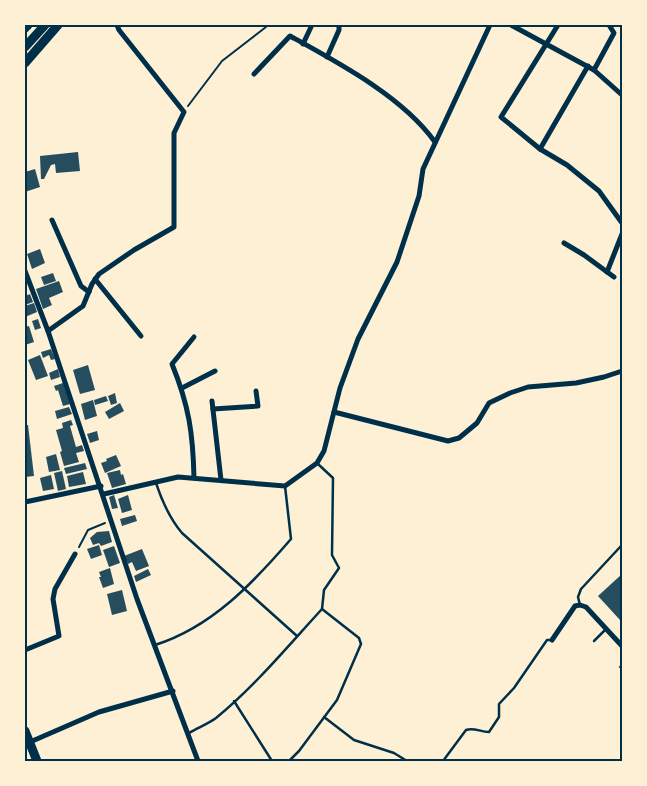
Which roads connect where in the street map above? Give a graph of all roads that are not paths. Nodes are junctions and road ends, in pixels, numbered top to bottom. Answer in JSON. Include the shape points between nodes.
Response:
{"nodes":[{"id":1,"x":28,"y":25,"type":"edge"},
{"id":2,"x":45,"y":25,"type":"edge"},
{"id":3,"x":58,"y":25,"type":"edge"},
{"id":4,"x":117,"y":25,"type":"edge"},
{"id":5,"x":339,"y":25,"type":"edge"},
{"id":6,"x":490,"y":25,"type":"edge"},
{"id":7,"x":511,"y":25,"type":"edge"},
{"id":8,"x":558,"y":25,"type":"edge"},
{"id":9,"x":609,"y":25,"type":"edge"},
{"id":10,"x":311,"y":27,"type":"dead end"},
{"id":11,"x":25,"y":28,"type":"edge"},
{"id":12,"x":546,"y":43,"type":"junction"},
{"id":13,"x":303,"y":44,"type":"junction"},
{"id":14,"x":25,"y":47,"type":"edge"},
{"id":15,"x":327,"y":57,"type":"junction"},
{"id":16,"x":25,"y":63,"type":"edge"},
{"id":17,"x":588,"y":66,"type":"junction"},
{"id":18,"x":594,"y":70,"type":"junction"},
{"id":19,"x":254,"y":74,"type":"dead end"},
{"id":20,"x":622,"y":95,"type":"edge"},
{"id":21,"x":435,"y":142,"type":"junction"},
{"id":22,"x":540,"y":149,"type":"junction"},
{"id":23,"x":52,"y":220,"type":"dead end"},
{"id":24,"x":622,"y":223,"type":"edge"},
{"id":25,"x":622,"y":234,"type":"edge"},
{"id":26,"x":564,"y":243,"type":"dead end"},
{"id":27,"x":25,"y":270,"type":"edge"},
{"id":28,"x":607,"y":272,"type":"junction"},
{"id":29,"x":614,"y":277,"type":"dead end"},
{"id":30,"x":95,"y":279,"type":"junction"},
{"id":31,"x":89,"y":292,"type":"junction"},
{"id":32,"x":48,"y":330,"type":"junction"},
{"id":33,"x":142,"y":336,"type":"dead end"},
{"id":34,"x":194,"y":337,"type":"dead end"},
{"id":35,"x":215,"y":371,"type":"dead end"},
{"id":36,"x":622,"y":371,"type":"edge"},
{"id":37,"x":182,"y":388,"type":"junction"},
{"id":38,"x":256,"y":391,"type":"dead end"},
{"id":39,"x":212,"y":401,"type":"dead end"},
{"id":40,"x":213,"y":409,"type":"junction"},
{"id":41,"x":334,"y":412,"type":"junction"},
{"id":42,"x":317,"y":463,"type":"junction"},
{"id":43,"x":194,"y":478,"type":"junction"},
{"id":44,"x":221,"y":480,"type":"junction"},
{"id":45,"x":156,"y":482,"type":"junction"},
{"id":46,"x":101,"y":486,"type":"junction"},
{"id":47,"x":285,"y":486,"type":"junction"},
{"id":48,"x":104,"y":494,"type":"junction"},
{"id":49,"x":25,"y":502,"type":"edge"},
{"id":50,"x":621,"y":546,"type":"dead end"},
{"id":51,"x":75,"y":554,"type":"road end"},
{"id":52,"x":245,"y":589,"type":"junction"},
{"id":53,"x":580,"y":605,"type":"junction"},
{"id":54,"x":322,"y":608,"type":"junction"},
{"id":55,"x":606,"y":629,"type":"junction"},
{"id":56,"x":296,"y":636,"type":"junction"},
{"id":57,"x":552,"y":640,"type":"joint"},
{"id":58,"x":594,"y":641,"type":"dead end"},
{"id":59,"x":155,"y":645,"type":"junction"},
{"id":60,"x":622,"y":646,"type":"edge"},
{"id":61,"x":25,"y":650,"type":"edge"},
{"id":62,"x":173,"y":691,"type":"junction"},
{"id":63,"x":234,"y":701,"type":"junction"},
{"id":64,"x":324,"y":717,"type":"junction"},
{"id":65,"x":188,"y":734,"type":"junction"},
{"id":66,"x":26,"y":736,"type":"edge"},
{"id":67,"x":37,"y":761,"type":"edge"},
{"id":68,"x":198,"y":761,"type":"edge"},
{"id":69,"x":272,"y":761,"type":"edge"},
{"id":70,"x":289,"y":761,"type":"edge"},
{"id":71,"x":408,"y":761,"type":"edge"},
{"id":72,"x":443,"y":761,"type":"edge"}],
"edges":[{"from":1,"to":11,"type":"main road"},
{"from":2,"to":14,"type":"main road"},
{"from":3,"to":16,"type":"main road"},
{"from":4,"to":30,"type":"street","via":[[184,112],[174,133],[174,227],[134,250]]},
{"from":5,"to":15,"type":"street"},
{"from":6,"to":21,"type":"street"},
{"from":7,"to":12,"type":"street"},
{"from":8,"to":12,"type":"street"},
{"from":9,"to":18,"type":"street","via":[[614,33]]},
{"from":10,"to":13,"type":"street"},
{"from":12,"to":17,"type":"street"},
{"from":12,"to":22,"type":"street","via":[[501,117]]},
{"from":13,"to":15,"type":"street"},
{"from":13,"to":19,"type":"street","via":[[290,36]]},
{"from":15,"to":21,"type":"street","via":[[397,103],[425,127]]},
{"from":17,"to":18,"type":"street"},
{"from":17,"to":22,"type":"street"},
{"from":18,"to":20,"type":"street"},
{"from":21,"to":41,"type":"street","via":[[422,169],[419,196],[397,262],[358,339]]},
{"from":22,"to":24,"type":"street","via":[[600,191]]},
{"from":23,"to":31,"type":"street","via":[[81,286]]},
{"from":25,"to":28,"type":"street"},
{"from":26,"to":28,"type":"street"},
{"from":27,"to":32,"type":"street"},
{"from":28,"to":29,"type":"street"},
{"from":30,"to":31,"type":"street"},
{"from":30,"to":33,"type":"street"},
{"from":31,"to":32,"type":"street","via":[[84,306]]},
{"from":32,"to":46,"type":"street"},
{"from":34,"to":37,"type":"street","via":[[172,364]]},
{"from":35,"to":37,"type":"street"},
{"from":36,"to":41,"type":"street","via":[[576,383],[528,387],[510,393],[489,403],[477,423],[458,438],[448,441]]},
{"from":37,"to":43,"type":"street","via":[[193,440]]},
{"from":38,"to":40,"type":"street","via":[[258,406]]},
{"from":39,"to":40,"type":"street"},
{"from":40,"to":44,"type":"street"},
{"from":41,"to":42,"type":"street","via":[[324,451]]},
{"from":42,"to":47,"type":"street"},
{"from":42,"to":54,"type":"lane","via":[[332,478],[332,555],[339,568],[324,590]]},
{"from":43,"to":44,"type":"street"},
{"from":43,"to":45,"type":"street","via":[[178,477]]},
{"from":44,"to":47,"type":"street"},
{"from":45,"to":48,"type":"street"},
{"from":45,"to":52,"type":"lane","via":[[174,523]]},
{"from":46,"to":48,"type":"street"},
{"from":46,"to":49,"type":"street"},
{"from":47,"to":52,"type":"lane","via":[[291,539]]},
{"from":48,"to":59,"type":"street","via":[[110,521]]},
{"from":50,"to":53,"type":"lane","via":[[581,589]]},
{"from":51,"to":61,"type":"street","via":[[55,589],[53,599],[60,636]]},
{"from":52,"to":56,"type":"lane"},
{"from":52,"to":59,"type":"lane","via":[[198,626]]},
{"from":53,"to":55,"type":"street","via":[[586,607]]},
{"from":53,"to":57,"type":"street","via":[[575,606]]},
{"from":54,"to":56,"type":"lane"},
{"from":54,"to":64,"type":"lane","via":[[359,638],[361,644],[337,700]]},
{"from":55,"to":58,"type":"lane"},
{"from":55,"to":60,"type":"street"},
{"from":56,"to":63,"type":"lane"},
{"from":57,"to":72,"type":"lane","via":[[547,640],[500,704],[499,716],[489,732],[472,728],[466,730]]},
{"from":59,"to":62,"type":"street"},
{"from":62,"to":65,"type":"street"},
{"from":62,"to":66,"type":"street"},
{"from":63,"to":65,"type":"lane","via":[[214,719]]},
{"from":63,"to":69,"type":"lane"},
{"from":64,"to":70,"type":"lane"},
{"from":64,"to":71,"type":"lane","via":[[354,740]]},
{"from":65,"to":68,"type":"street"},
{"from":66,"to":67,"type":"main road"}]}
